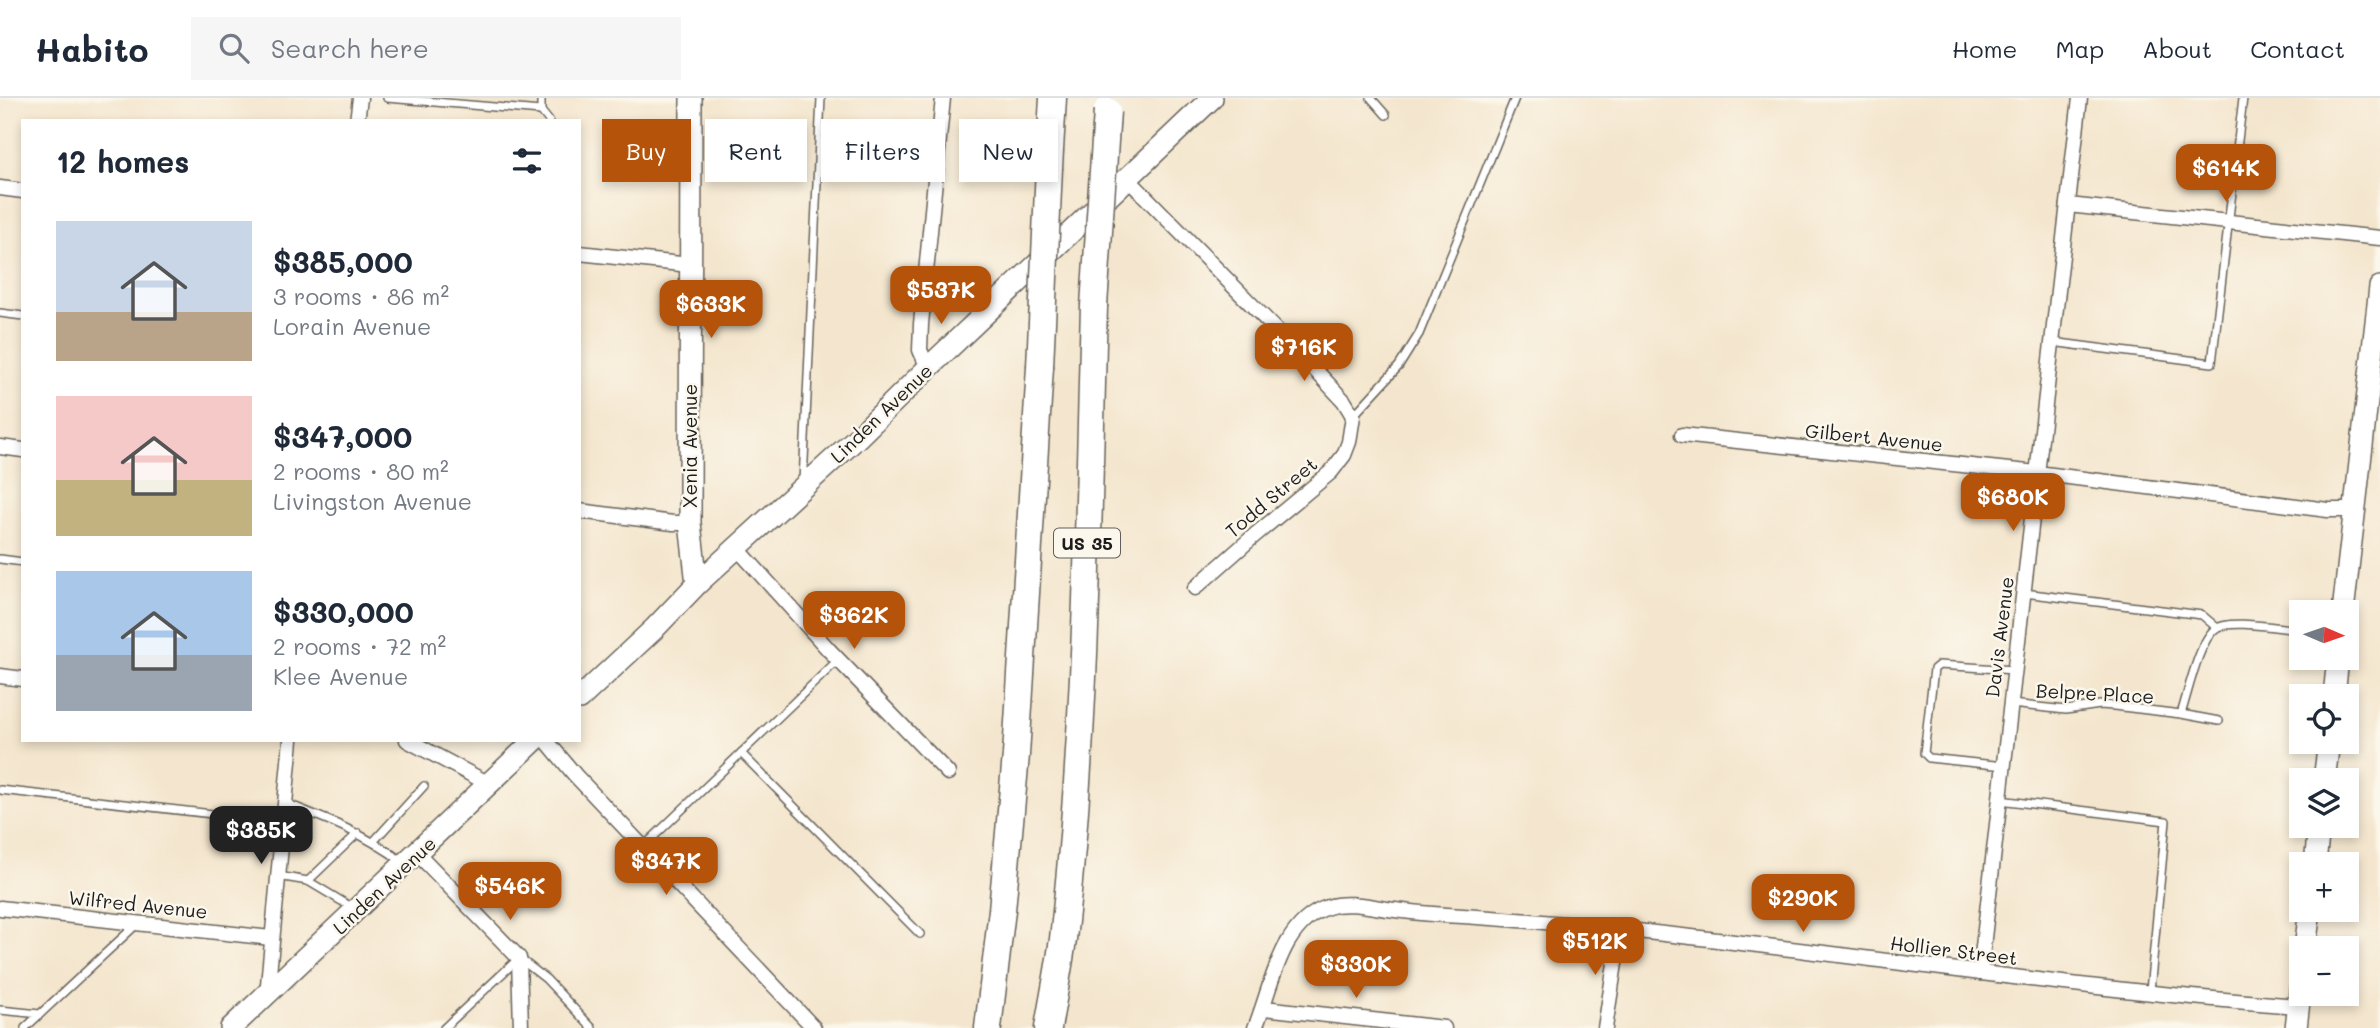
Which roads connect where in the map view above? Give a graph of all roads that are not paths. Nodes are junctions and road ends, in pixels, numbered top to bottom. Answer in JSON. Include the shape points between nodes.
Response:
{"nodes":[{"id":1,"x":360,"y":98,"type":"edge"},
{"id":2,"x":387,"y":98,"type":"edge"},
{"id":3,"x":541,"y":98,"type":"edge"},
{"id":4,"x":691,"y":98,"type":"edge"},
{"id":5,"x":821,"y":98,"type":"edge"},
{"id":6,"x":943,"y":98,"type":"edge"},
{"id":7,"x":1052,"y":98,"type":"edge"},
{"id":8,"x":1212,"y":98,"type":"edge"},
{"id":9,"x":1371,"y":98,"type":"edge"},
{"id":10,"x":1515,"y":98,"type":"edge"},
{"id":11,"x":2080,"y":98,"type":"edge"},
{"id":12,"x":2243,"y":98,"type":"edge"},
{"id":13,"x":1107,"y":105,"type":"edge"},
{"id":14,"x":541,"y":111,"type":"junction"},
{"id":15,"x":1386,"y":115,"type":"dead end"},
{"id":16,"x":357,"y":119,"type":"edge"},
{"id":17,"x":547,"y":119,"type":"edge"},
{"id":18,"x":1127,"y":178,"type":"junction"},
{"id":19,"x":0,"y":188,"type":"edge"},
{"id":20,"x":21,"y":191,"type":"edge"},
{"id":21,"x":2068,"y":205,"type":"junction"},
{"id":22,"x":2228,"y":222,"type":"junction"},
{"id":23,"x":2380,"y":238,"type":"edge"},
{"id":24,"x":581,"y":253,"type":"edge"},
{"id":25,"x":690,"y":265,"type":"junction"},
{"id":26,"x":2380,"y":287,"type":"edge"},
{"id":27,"x":0,"y":313,"type":"edge"},
{"id":28,"x":21,"y":316,"type":"edge"},
{"id":29,"x":2052,"y":342,"type":"junction"},
{"id":30,"x":928,"y":368,"type":"junction"},
{"id":31,"x":2375,"y":375,"type":"edge"},
{"id":32,"x":1353,"y":416,"type":"junction"},
{"id":33,"x":1682,"y":435,"type":"dead end"},
{"id":34,"x":0,"y":447,"type":"edge"},
{"id":35,"x":21,"y":450,"type":"edge"},
{"id":36,"x":2037,"y":473,"type":"junction"},
{"id":37,"x":802,"y":488,"type":"junction"},
{"id":38,"x":2355,"y":510,"type":"junction"},
{"id":39,"x":581,"y":511,"type":"edge"},
{"id":40,"x":690,"y":523,"type":"junction"},
{"id":41,"x":737,"y":548,"type":"junction"},
{"id":42,"x":0,"y":559,"type":"edge"},
{"id":43,"x":21,"y":562,"type":"edge"},
{"id":44,"x":697,"y":584,"type":"junction"},
{"id":45,"x":1195,"y":588,"type":"dead end"},
{"id":46,"x":2024,"y":593,"type":"junction"},
{"id":47,"x":2344,"y":600,"type":"edge"},
{"id":48,"x":2216,"y":628,"type":"junction"},
{"id":49,"x":2289,"y":629,"type":"edge"},
{"id":50,"x":838,"y":660,"type":"junction"},
{"id":51,"x":2015,"y":670,"type":"junction"},
{"id":52,"x":0,"y":676,"type":"edge"},
{"id":53,"x":21,"y":679,"type":"edge"},
{"id":54,"x":581,"y":697,"type":"edge"},
{"id":55,"x":2011,"y":704,"type":"junction"},
{"id":56,"x":2181,"y":714,"type":"junction"},
{"id":57,"x":2219,"y":721,"type":"dead end"},
{"id":58,"x":291,"y":742,"type":"edge"},
{"id":59,"x":411,"y":742,"type":"edge"},
{"id":60,"x":534,"y":742,"type":"edge"},
{"id":61,"x":548,"y":742,"type":"edge"},
{"id":62,"x":741,"y":753,"type":"junction"},
{"id":63,"x":2004,"y":766,"type":"junction"},
{"id":64,"x":948,"y":773,"type":"dead end"},
{"id":65,"x":489,"y":784,"type":"junction"},
{"id":66,"x":425,"y":786,"type":"dead end"},
{"id":67,"x":0,"y":790,"type":"edge"},
{"id":68,"x":2000,"y":800,"type":"junction"},
{"id":69,"x":285,"y":803,"type":"junction"},
{"id":70,"x":283,"y":822,"type":"junction"},
{"id":71,"x":358,"y":833,"type":"junction"},
{"id":72,"x":374,"y":841,"type":"junction"},
{"id":73,"x":643,"y":847,"type":"junction"},
{"id":74,"x":411,"y":858,"type":"junction"},
{"id":75,"x":278,"y":876,"type":"junction"},
{"id":76,"x":309,"y":881,"type":"junction"},
{"id":77,"x":0,"y":908,"type":"edge"},
{"id":78,"x":356,"y":910,"type":"junction"},
{"id":79,"x":137,"y":923,"type":"junction"},
{"id":80,"x":1620,"y":931,"type":"junction"},
{"id":81,"x":920,"y":934,"type":"dead end"},
{"id":82,"x":271,"y":938,"type":"junction"},
{"id":83,"x":520,"y":958,"type":"junction"},
{"id":84,"x":1980,"y":973,"type":"junction"},
{"id":85,"x":2150,"y":991,"type":"junction"},
{"id":86,"x":267,"y":995,"type":"junction"},
{"id":87,"x":2289,"y":995,"type":"edge"},
{"id":88,"x":2299,"y":1006,"type":"edge"},
{"id":89,"x":1264,"y":1008,"type":"junction"},
{"id":90,"x":0,"y":1010,"type":"edge"},
{"id":91,"x":40,"y":1014,"type":"junction"},
{"id":92,"x":25,"y":1028,"type":"edge"},
{"id":93,"x":231,"y":1028,"type":"edge"},
{"id":94,"x":444,"y":1028,"type":"edge"},
{"id":95,"x":522,"y":1028,"type":"edge"},
{"id":96,"x":592,"y":1028,"type":"edge"},
{"id":97,"x":814,"y":1028,"type":"edge"},
{"id":98,"x":988,"y":1028,"type":"edge"},
{"id":99,"x":1048,"y":1028,"type":"edge"},
{"id":100,"x":1255,"y":1028,"type":"edge"},
{"id":101,"x":1444,"y":1028,"type":"edge"},
{"id":102,"x":1605,"y":1028,"type":"edge"},
{"id":103,"x":2296,"y":1028,"type":"edge"}],
"edges":[{"from":1,"to":16,"type":"street"},
{"from":2,"to":14,"type":"lane"},
{"from":3,"to":14,"type":"lane"},
{"from":4,"to":25,"type":"main road","name":"Xenia Avenue"},
{"from":5,"to":37,"type":"lane"},
{"from":6,"to":30,"type":"street","via":[[921,324],[920,350]]},
{"from":7,"to":98,"type":"highway","number":"US 35","bridge":true,"via":[[1016,755]]},
{"from":8,"to":18,"type":"main road","name":"Linden Avenue"},
{"from":9,"to":15,"type":"lane"},
{"from":10,"to":32,"type":"lane","via":[[1419,334],[1399,366]]},
{"from":11,"to":21,"type":"street","name":"Davis Avenue"},
{"from":12,"to":22,"type":"lane"},
{"from":13,"to":99,"type":"highway","number":"US 35","bridge":true,"via":[[1094,306],[1077,780],[1063,941]]},
{"from":14,"to":17,"type":"lane"},
{"from":18,"to":30,"type":"main road","name":"Linden Avenue"},
{"from":18,"to":32,"type":"street","via":[[1307,360]]},
{"from":19,"to":20,"type":"street"},
{"from":21,"to":22,"type":"street"},
{"from":21,"to":29,"type":"street","name":"Davis Avenue"},
{"from":22,"to":23,"type":"street"},
{"from":22,"to":29,"type":"lane","via":[[2212,363]]},
{"from":24,"to":25,"type":"street"},
{"from":25,"to":40,"type":"main road","name":"Xenia Avenue"},
{"from":26,"to":31,"type":"main road"},
{"from":27,"to":28,"type":"lane"},
{"from":29,"to":36,"type":"street","name":"Davis Avenue"},
{"from":30,"to":37,"type":"main road","name":"Linden Avenue"},
{"from":31,"to":38,"type":"main road"},
{"from":32,"to":45,"type":"street","name":"Todd Street","via":[[1344,455],[1331,472]]},
{"from":33,"to":36,"type":"street","name":"Gilbert Avenue"},
{"from":34,"to":35,"type":"street"},
{"from":36,"to":38,"type":"street","name":"Gilbert Avenue"},
{"from":36,"to":46,"type":"street","name":"Davis Avenue"},
{"from":37,"to":41,"type":"main road","name":"Linden Avenue"},
{"from":38,"to":47,"type":"main road"},
{"from":39,"to":40,"type":"street"},
{"from":40,"to":44,"type":"main road","name":"Xenia Avenue"},
{"from":41,"to":44,"type":"main road","name":"Linden Avenue"},
{"from":41,"to":50,"type":"street"},
{"from":42,"to":43,"type":"lane"},
{"from":44,"to":54,"type":"main road","name":"Linden Avenue"},
{"from":46,"to":48,"type":"lane","via":[[2202,615]]},
{"from":46,"to":51,"type":"street","name":"Davis Avenue"},
{"from":48,"to":49,"type":"lane","via":[[2232,624]]},
{"from":48,"to":56,"type":"lane","via":[[2206,640]]},
{"from":50,"to":62,"type":"lane"},
{"from":50,"to":64,"type":"street"},
{"from":51,"to":55,"type":"street","name":"Davis Avenue"},
{"from":51,"to":63,"type":"lane","via":[[1939,665],[1934,669],[1924,753],[1929,758]]},
{"from":52,"to":53,"type":"street"},
{"from":55,"to":56,"type":"lane","name":"Belpre Place","via":[[2066,710],[2100,705]]},
{"from":55,"to":63,"type":"street","name":"Davis Avenue"},
{"from":56,"to":57,"type":"lane","name":"Belpre Place"},
{"from":58,"to":69,"type":"street"},
{"from":59,"to":65,"type":"street"},
{"from":60,"to":65,"type":"main road","name":"Linden Avenue"},
{"from":61,"to":73,"type":"street"},
{"from":62,"to":73,"type":"lane"},
{"from":62,"to":81,"type":"lane"},
{"from":63,"to":68,"type":"street","name":"Davis Avenue"},
{"from":65,"to":74,"type":"main road","name":"Linden Avenue"},
{"from":66,"to":72,"type":"lane"},
{"from":67,"to":70,"type":"lane"},
{"from":68,"to":84,"type":"street","name":"Davis Avenue"},
{"from":68,"to":85,"type":"lane","via":[[2166,821]]},
{"from":69,"to":70,"type":"street"},
{"from":69,"to":71,"type":"lane"},
{"from":70,"to":75,"type":"street"},
{"from":71,"to":72,"type":"lane"},
{"from":71,"to":76,"type":"lane"},
{"from":72,"to":74,"type":"lane"},
{"from":73,"to":97,"type":"street"},
{"from":74,"to":78,"type":"main road","name":"Linden Avenue"},
{"from":74,"to":83,"type":"street"},
{"from":75,"to":76,"type":"lane"},
{"from":75,"to":82,"type":"street"},
{"from":76,"to":78,"type":"lane"},
{"from":77,"to":79,"type":"street","name":"Wilfred Avenue"},
{"from":78,"to":86,"type":"main road","name":"Linden Avenue"},
{"from":79,"to":82,"type":"street","name":"Wilfred Avenue"},
{"from":79,"to":91,"type":"lane"},
{"from":80,"to":84,"type":"street","name":"Hollier Street"},
{"from":80,"to":89,"type":"street","name":"Hollier Street","via":[[1331,905],[1314,913],[1289,940]]},
{"from":80,"to":102,"type":"street"},
{"from":82,"to":86,"type":"street"},
{"from":83,"to":94,"type":"lane"},
{"from":83,"to":95,"type":"street"},
{"from":83,"to":96,"type":"lane"},
{"from":84,"to":85,"type":"street","name":"Hollier Street"},
{"from":85,"to":87,"type":"street","name":"Hollier Street"},
{"from":86,"to":93,"type":"main road","name":"Linden Avenue"},
{"from":88,"to":103,"type":"main road"},
{"from":89,"to":100,"type":"street"},
{"from":89,"to":101,"type":"street"},
{"from":90,"to":91,"type":"lane"},
{"from":91,"to":92,"type":"lane"}]}
